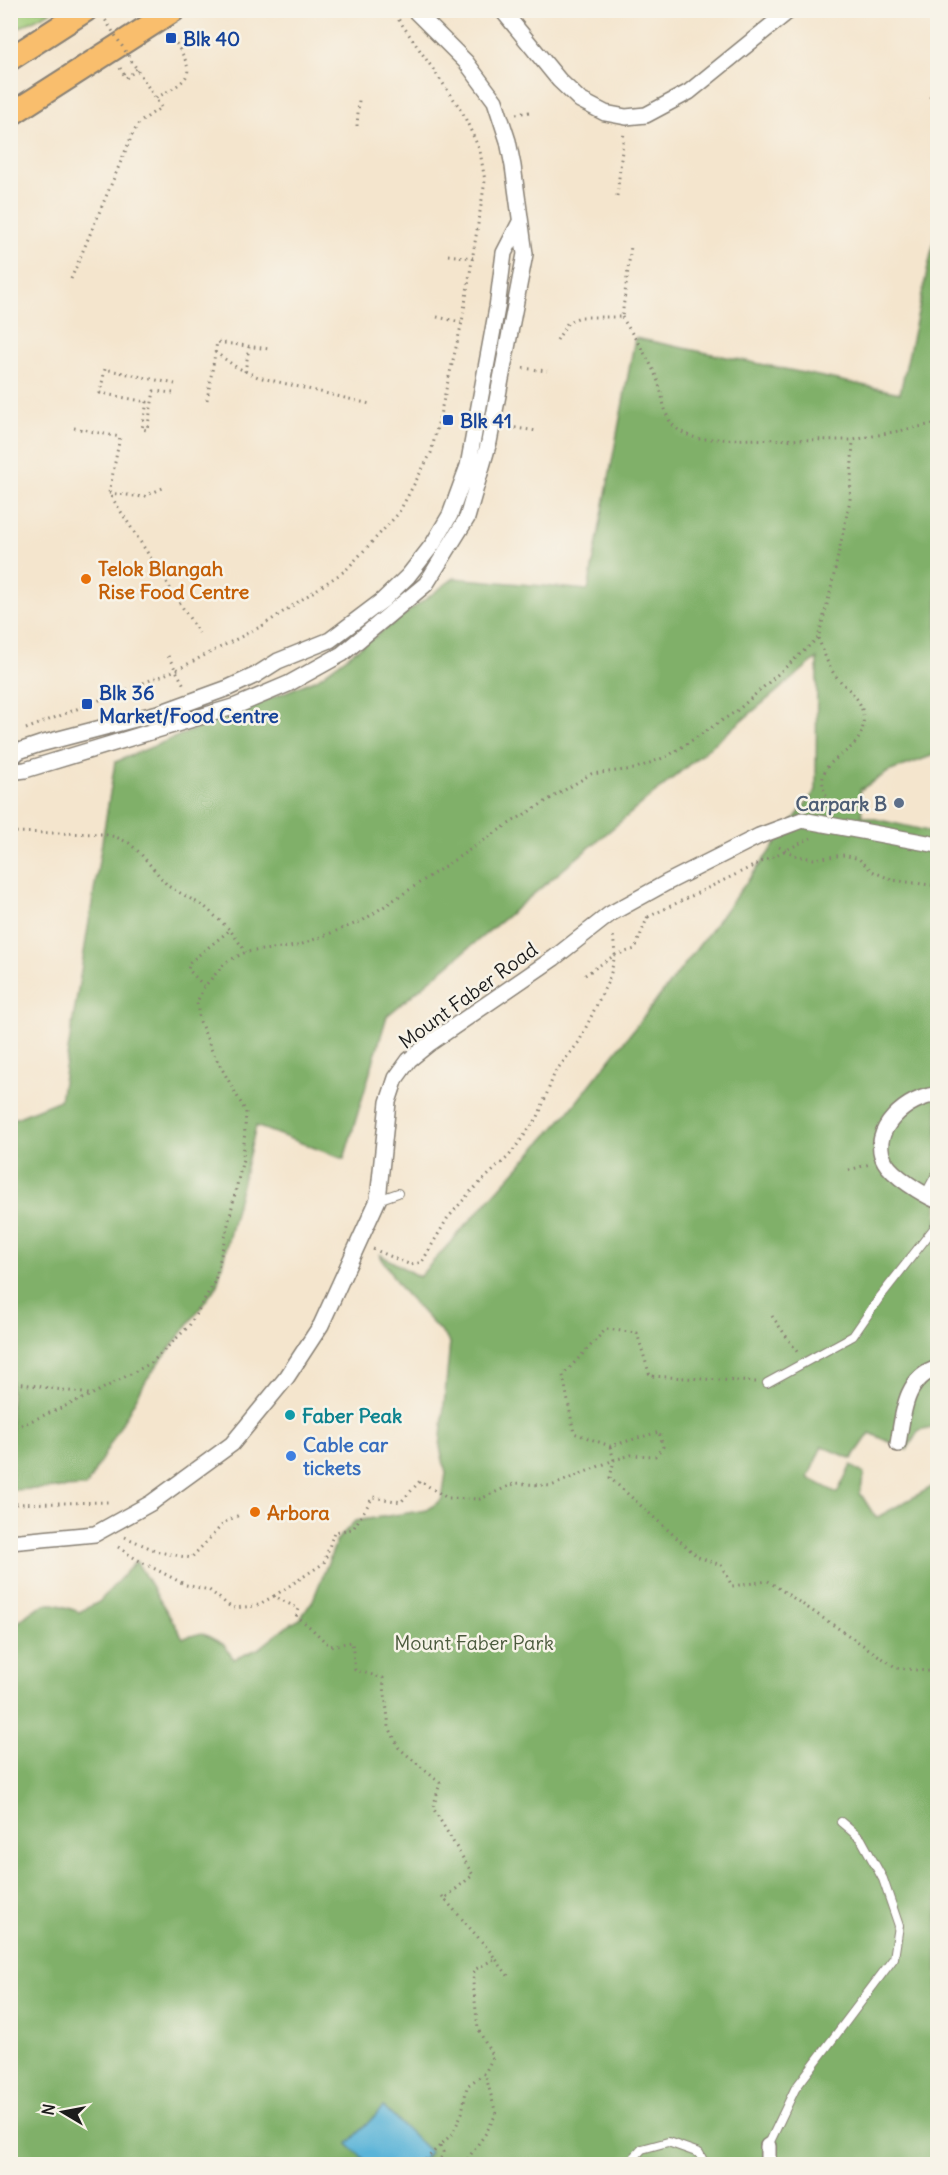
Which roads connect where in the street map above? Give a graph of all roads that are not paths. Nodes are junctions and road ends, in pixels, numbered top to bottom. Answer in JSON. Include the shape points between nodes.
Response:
{"nodes":[{"id":1,"x":86,"y":10,"type":"edge"},
{"id":2,"x":174,"y":10,"type":"edge"},
{"id":3,"x":414,"y":10,"type":"edge"},
{"id":4,"x":502,"y":10,"type":"edge"},
{"id":5,"x":790,"y":10,"type":"edge"},
{"id":6,"x":10,"y":59,"type":"edge"},
{"id":7,"x":10,"y":115,"type":"edge"},
{"id":8,"x":520,"y":222,"type":"junction"},
{"id":9,"x":278,"y":661,"type":"junction"},
{"id":10,"x":288,"y":684,"type":"junction"},
{"id":11,"x":10,"y":759,"type":"edge"},
{"id":12,"x":10,"y":772,"type":"edge"},
{"id":13,"x":938,"y":845,"type":"edge"},
{"id":14,"x":938,"y":1095,"type":"edge"},
{"id":15,"x":938,"y":1171,"type":"edge"},
{"id":16,"x":398,"y":1192,"type":"dead end"},
{"id":17,"x":931,"y":1198,"type":"edge"},
{"id":18,"x":378,"y":1200,"type":"junction"},
{"id":19,"x":938,"y":1223,"type":"edge"},
{"id":20,"x":938,"y":1368,"type":"edge"},
{"id":21,"x":767,"y":1383,"type":"road end"},
{"id":22,"x":898,"y":1444,"type":"dead end"},
{"id":23,"x":10,"y":1542,"type":"edge"},
{"id":24,"x":841,"y":1822,"type":"dead end"},
{"id":25,"x":768,"y":2146,"type":"joint"},
{"id":26,"x":628,"y":2164,"type":"edge"},
{"id":27,"x":705,"y":2164,"type":"edge"},
{"id":28,"x":768,"y":2164,"type":"edge"}],
"edges":[{"from":1,"to":6,"type":"main road"},
{"from":2,"to":7,"type":"main road"},
{"from":3,"to":8,"type":"street","via":[[466,62],[495,101],[508,141]]},
{"from":4,"to":5,"type":"street","via":[[580,100],[605,113],[626,117],[646,115],[689,92]]},
{"from":8,"to":9,"type":"street","via":[[504,253],[468,466],[450,515],[408,576],[383,600],[330,639]]},
{"from":8,"to":10,"type":"street","via":[[525,254],[489,442],[467,518],[426,584],[342,654]]},
{"from":9,"to":10,"type":"street"},
{"from":9,"to":11,"type":"street","via":[[210,695],[162,712],[40,744],[19,751]]},
{"from":10,"to":12,"type":"street","via":[[236,706]]},
{"from":13,"to":18,"type":"street","name":"Mount Faber Road","via":[[802,820],[759,836],[610,914],[410,1060],[396,1078],[388,1102]]},
{"from":14,"to":17,"type":"street","via":[[915,1100],[901,1110],[880,1141],[890,1168]]},
{"from":15,"to":17,"type":"lane"},
{"from":16,"to":18,"type":"lane"},
{"from":18,"to":23,"type":"street","name":"Mount Faber Road","via":[[321,1325],[287,1377],[232,1444],[151,1503],[95,1534]]},
{"from":19,"to":21,"type":"lane","via":[[853,1336]]},
{"from":20,"to":22,"type":"street","via":[[918,1379],[909,1393]]},
{"from":24,"to":25,"type":"lane","via":[[861,1839],[883,1879],[899,1926],[894,1958],[795,2089]]},
{"from":25,"to":28,"type":"street"},
{"from":26,"to":27,"type":"lane","via":[[642,2150],[668,2142],[699,2153]]}]}
